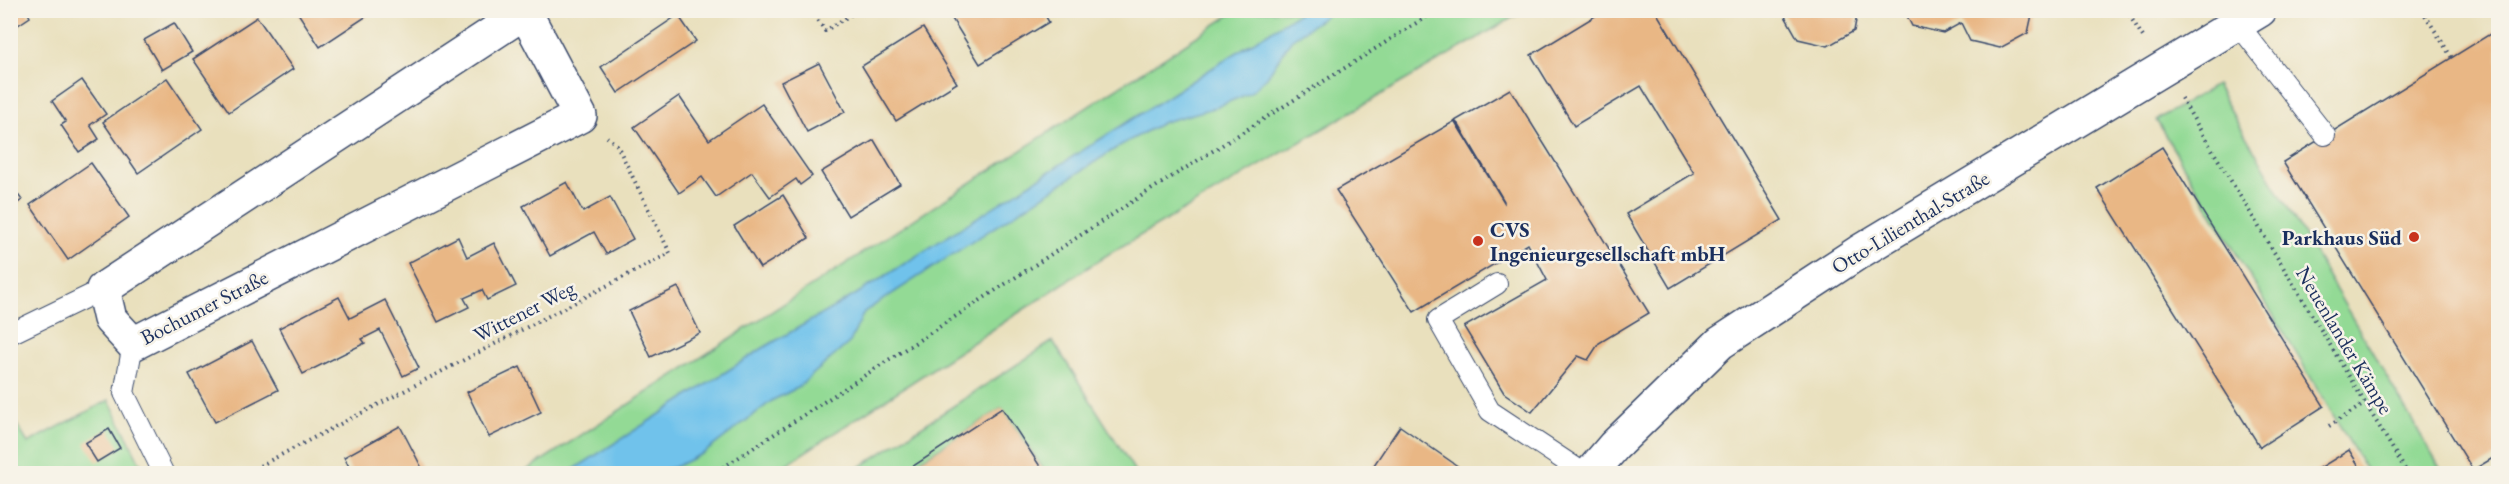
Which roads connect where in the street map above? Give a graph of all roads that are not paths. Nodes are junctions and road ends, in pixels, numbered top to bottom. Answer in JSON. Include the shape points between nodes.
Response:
{"nodes":[{"id":1,"x":526,"y":11,"type":"edge"},
{"id":2,"x":2249,"y":17,"type":"edge"},
{"id":3,"x":2325,"y":135,"type":"dead end"},
{"id":4,"x":1497,"y":284,"type":"dead end"},
{"id":5,"x":103,"y":289,"type":"junction"},
{"id":6,"x":10,"y":334,"type":"edge"},
{"id":7,"x":133,"y":344,"type":"junction"},
{"id":8,"x":164,"y":474,"type":"edge"},
{"id":9,"x":1584,"y":474,"type":"edge"},
{"id":10,"x":1590,"y":474,"type":"edge"}],
"edges":[{"from":1,"to":5,"type":"street"},
{"from":1,"to":7,"type":"street","name":"Bochumer Straße","via":[[580,116]]},
{"from":2,"to":3,"type":"lane"},
{"from":2,"to":10,"type":"street","name":"Otto-Lilienthal-Straße","via":[[1859,252],[1720,343]]},
{"from":4,"to":9,"type":"lane","via":[[1438,320],[1490,411]]},
{"from":5,"to":6,"type":"lane"},
{"from":5,"to":7,"type":"street","name":"Bochumer Straße","via":[[110,319]]},
{"from":7,"to":8,"type":"lane","via":[[124,393]]}]}
